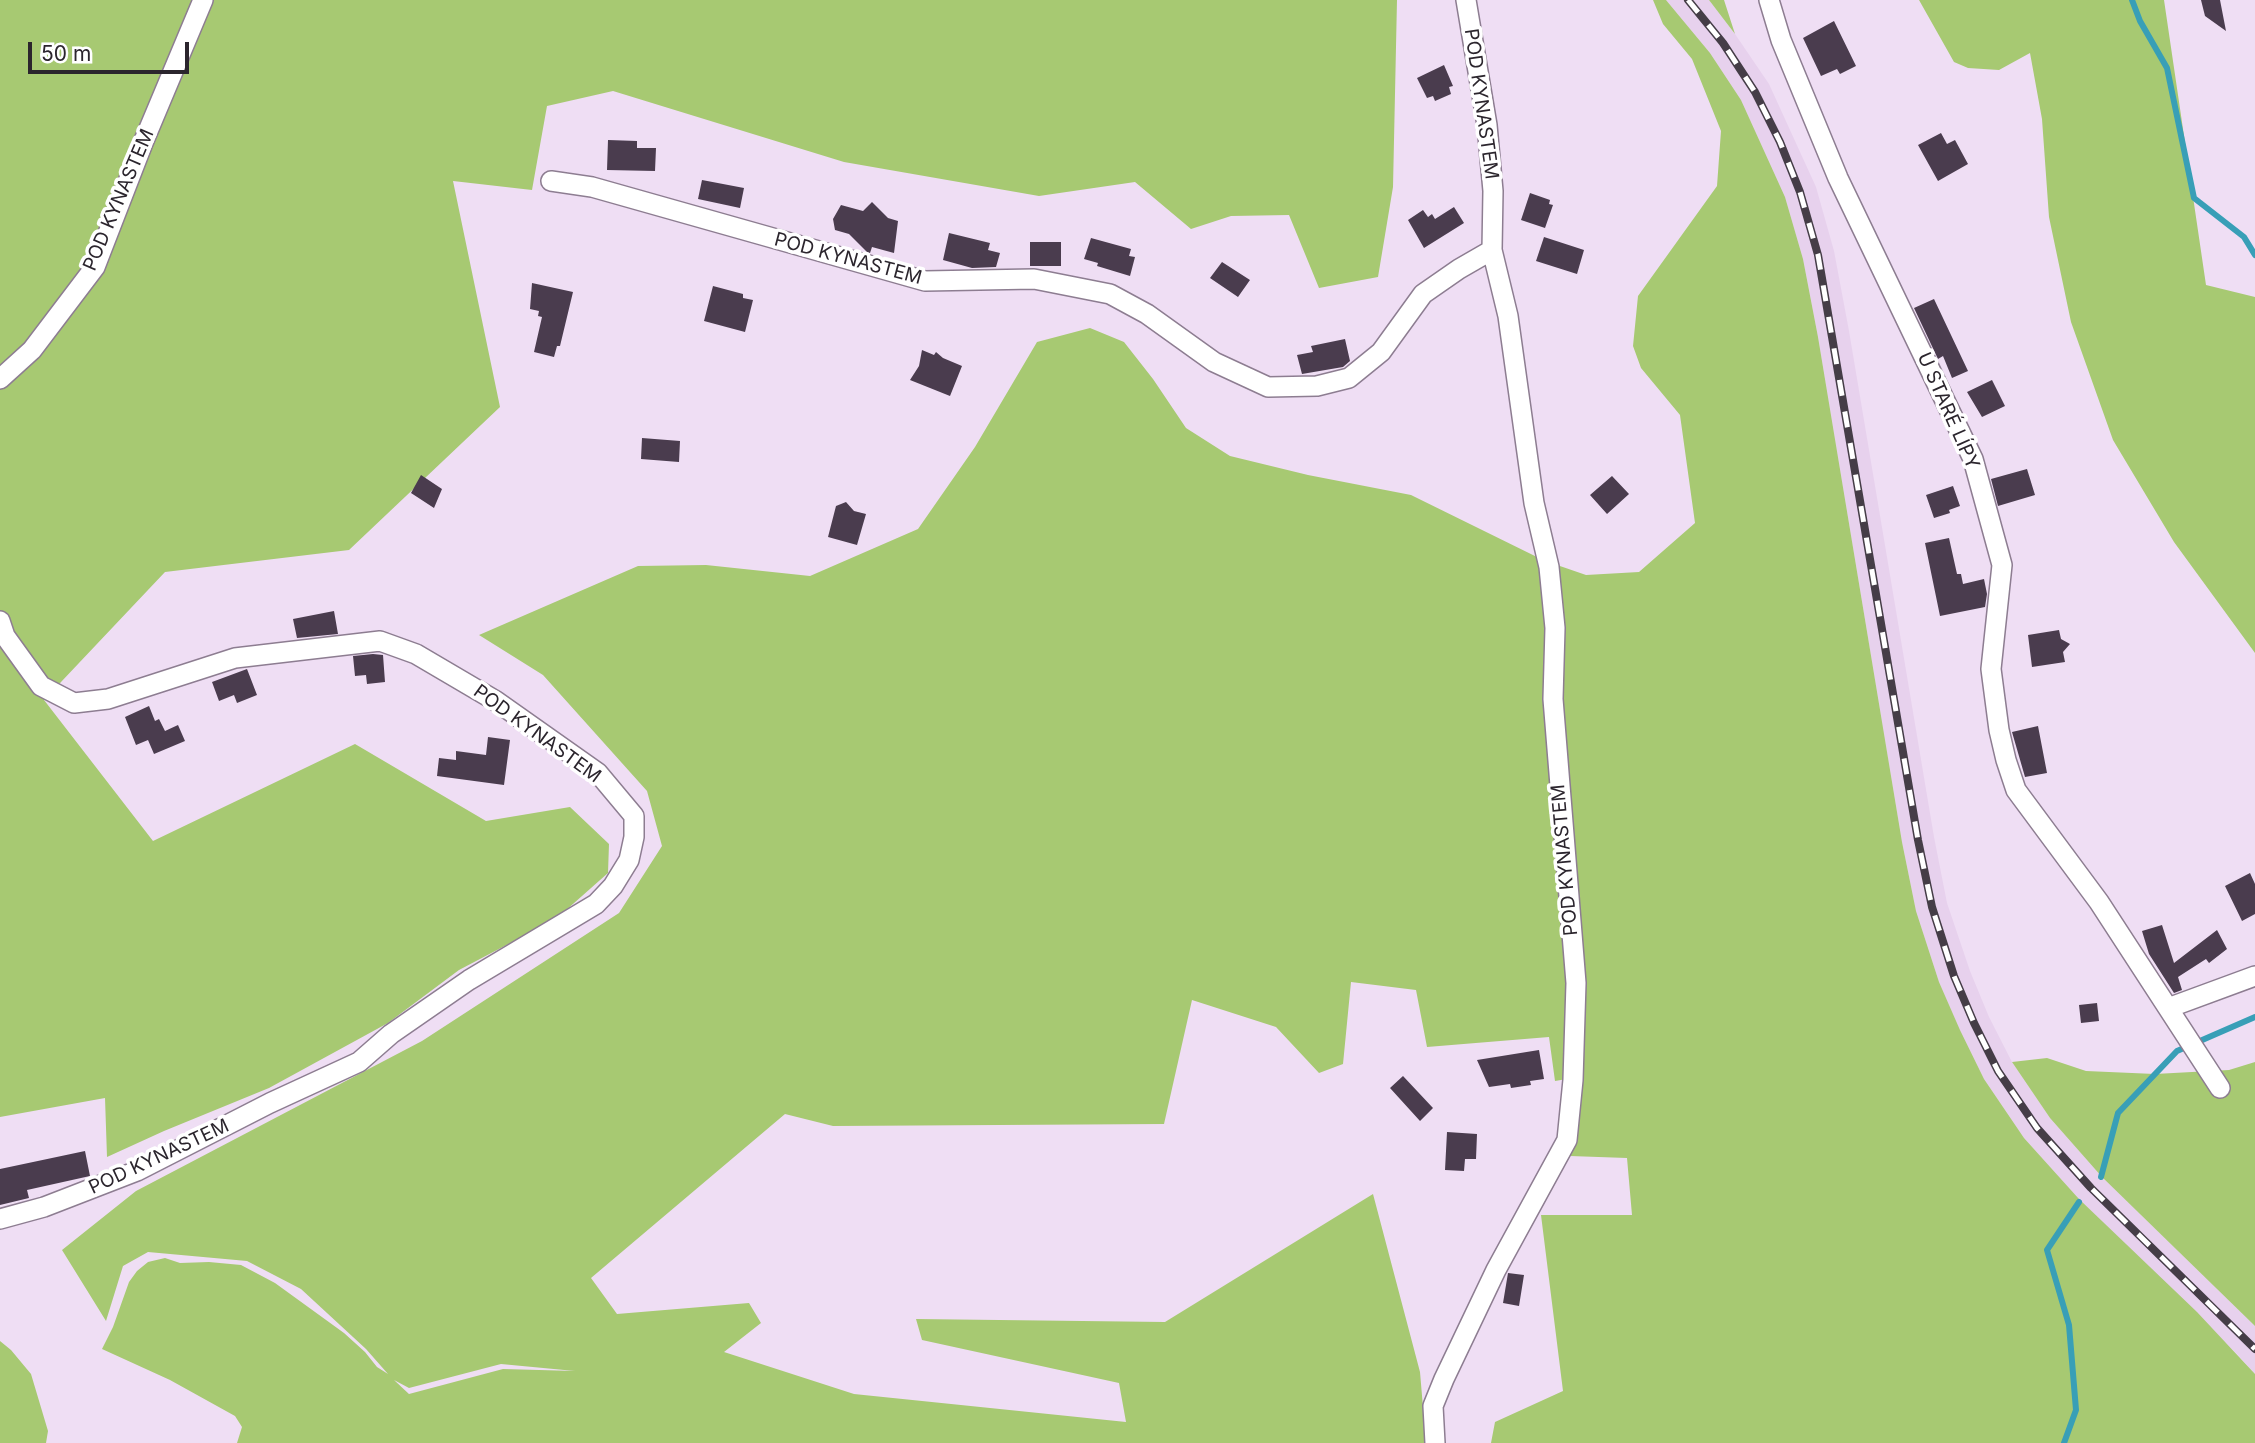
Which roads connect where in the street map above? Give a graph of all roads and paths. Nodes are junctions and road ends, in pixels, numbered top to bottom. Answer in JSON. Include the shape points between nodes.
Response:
{"nodes":[{"id":1,"x":203,"y":0,"type":"edge"},
{"id":2,"x":1466,"y":0,"type":"edge"},
{"id":3,"x":1769,"y":0,"type":"edge"},
{"id":4,"x":551,"y":181,"type":"dead end"},
{"id":5,"x":1492,"y":250,"type":"junction"},
{"id":6,"x":0,"y":379,"type":"edge"},
{"id":7,"x":0,"y":621,"type":"edge"},
{"id":8,"x":2255,"y":976,"type":"edge"},
{"id":9,"x":2168,"y":1009,"type":"junction"},
{"id":10,"x":2220,"y":1088,"type":"dead end"},
{"id":11,"x":0,"y":1219,"type":"edge"},
{"id":12,"x":1435,"y":1443,"type":"edge"}],
"edges":[{"from":1,"to":6,"type":"street","name":"POD KYNASTEM","via":[[95,267],[32,349]]},
{"from":2,"to":5,"type":"street","name":"POD KYNASTEM","via":[[1487,125]]},
{"from":3,"to":9,"type":"street","name":"U STARÉ LÍPY","via":[[1838,178],[1973,459],[2002,565],[1992,669],[1999,730],[2016,790],[2099,902]]},
{"from":4,"to":5,"type":"street","name":"POD KYNASTEM","via":[[592,187],[925,281],[1034,279],[1110,294],[1147,314],[1214,362],[1268,387],[1317,386],[1349,378],[1381,352],[1423,294]]},
{"from":5,"to":12,"type":"street","name":"POD KYNASTEM","via":[[1508,316],[1534,503],[1549,568],[1555,628],[1553,699],[1576,983],[1575,1030],[1567,1140],[1496,1270],[1444,1379],[1433,1406]]},
{"from":7,"to":11,"type":"street","name":"POD KYNASTEM","via":[[5,636],[41,686],[74,703],[108,699],[235,658],[380,641],[416,654],[496,701],[598,773],[634,816],[629,860],[596,904],[469,980],[359,1062],[137,1171]]},
{"from":8,"to":9,"type":"street"},
{"from":9,"to":10,"type":"street","name":"U STARÉ LÍPY"}]}
